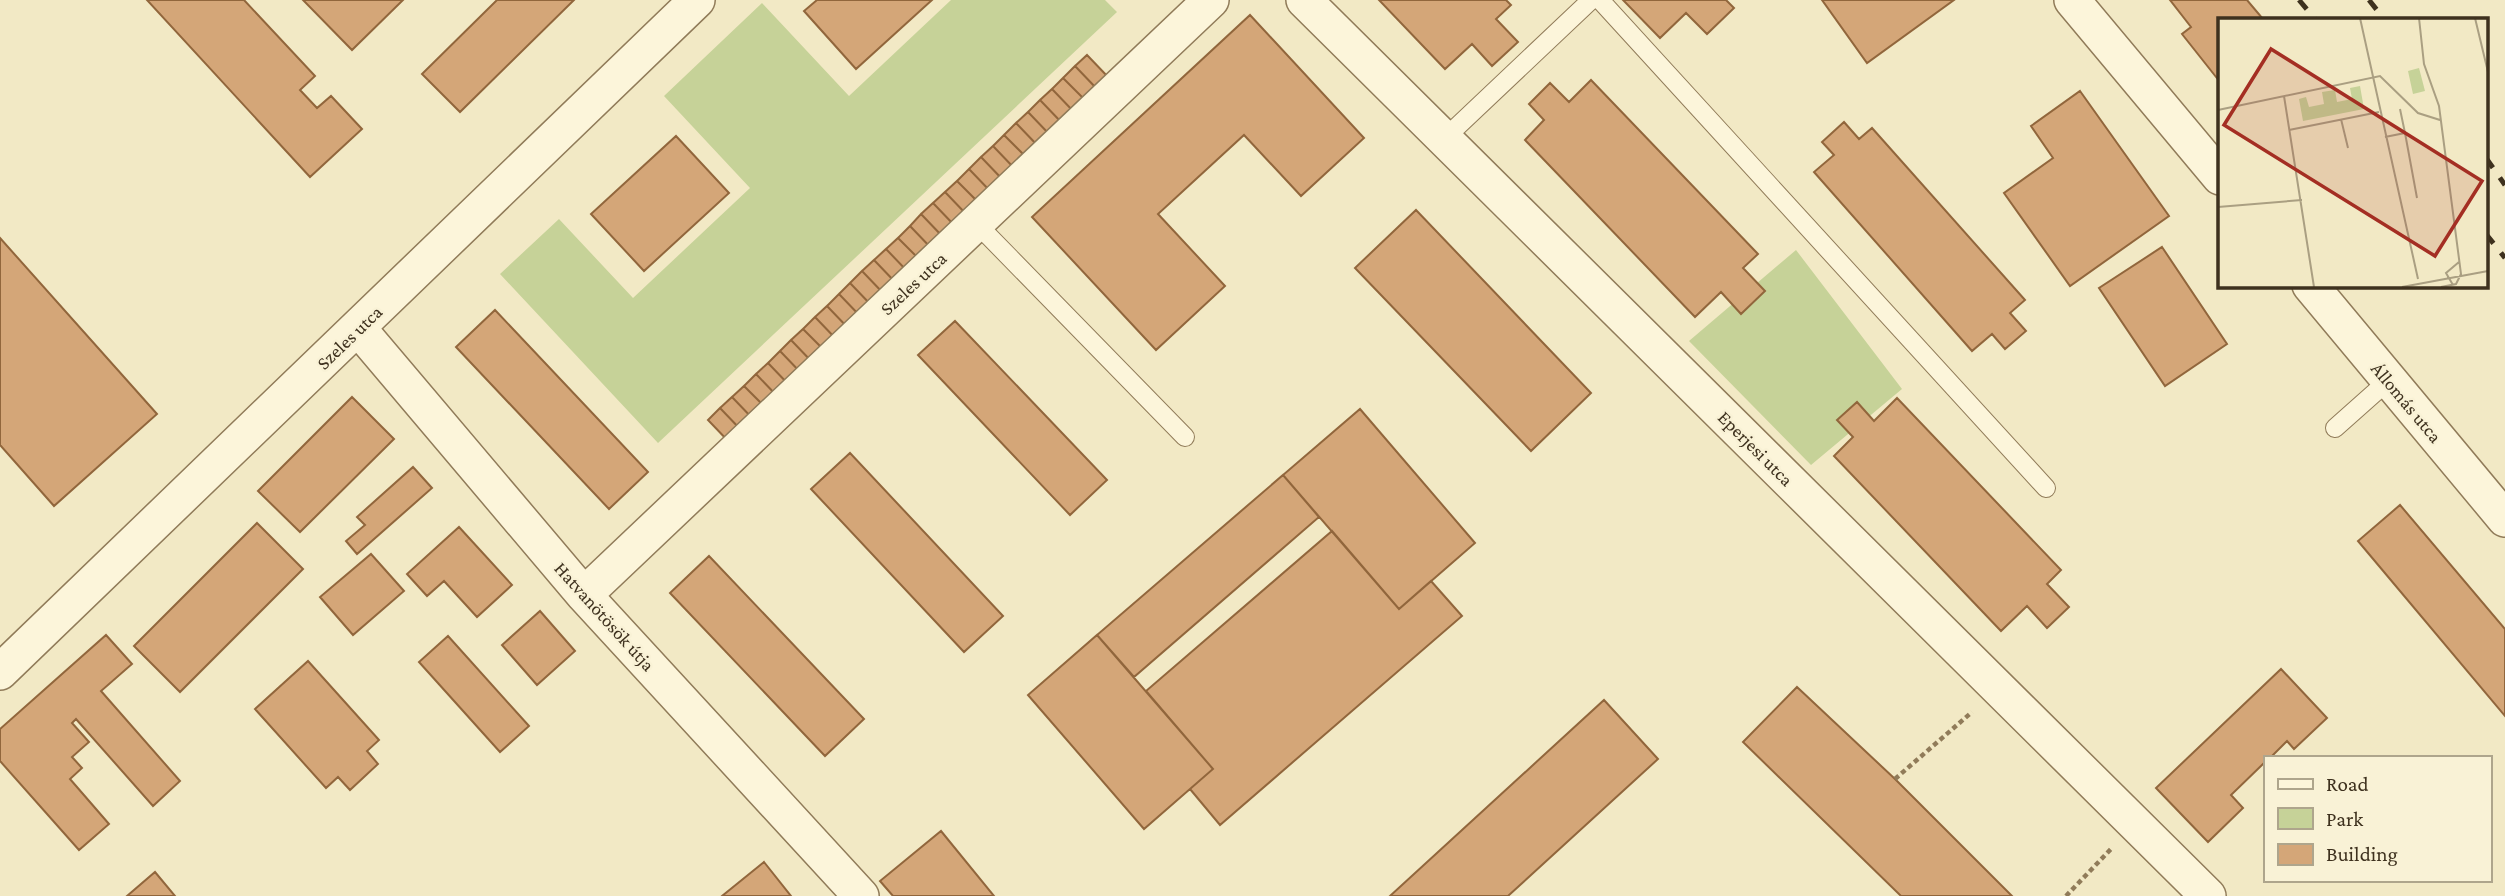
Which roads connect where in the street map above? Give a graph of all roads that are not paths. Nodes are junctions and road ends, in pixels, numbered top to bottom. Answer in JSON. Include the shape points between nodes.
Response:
{"nodes":[{"id":1,"x":696,"y":0,"type":"edge"},
{"id":2,"x":1210,"y":0,"type":"edge"},
{"id":3,"x":1304,"y":0,"type":"edge"},
{"id":4,"x":1591,"y":0,"type":"edge"},
{"id":5,"x":1600,"y":0,"type":"edge"},
{"id":6,"x":2072,"y":0,"type":"edge"},
{"id":7,"x":1444,"y":139,"type":"junction"},
{"id":8,"x":2218,"y":175,"type":"edge"},
{"id":9,"x":975,"y":223,"type":"junction"},
{"id":10,"x":2312,"y":287,"type":"edge"},
{"id":11,"x":358,"y":328,"type":"junction"},
{"id":12,"x":2389,"y":380,"type":"junction"},
{"id":13,"x":2335,"y":428,"type":"dead end"},
{"id":14,"x":1185,"y":437,"type":"dead end"},
{"id":15,"x":2046,"y":488,"type":"dead end"},
{"id":16,"x":2505,"y":519,"type":"edge"},
{"id":17,"x":584,"y":595,"type":"junction"},
{"id":18,"x":0,"y":672,"type":"edge"},
{"id":19,"x":861,"y":896,"type":"edge"},
{"id":20,"x":2208,"y":896,"type":"edge"}],
"edges":[{"from":1,"to":11,"type":"street","name":"Szeles utca"},
{"from":2,"to":9,"type":"street","name":"Szeles utca"},
{"from":3,"to":7,"type":"street","name":"Eperjesi utca"},
{"from":4,"to":7,"type":"lane"},
{"from":5,"to":15,"type":"lane"},
{"from":6,"to":8,"type":"street"},
{"from":7,"to":20,"type":"street","name":"Eperjesi utca"},
{"from":9,"to":14,"type":"lane"},
{"from":9,"to":17,"type":"street","name":"Szeles utca"},
{"from":10,"to":12,"type":"street","name":"Állomás utca"},
{"from":11,"to":17,"type":"street","name":"Hatvanötösök útja"},
{"from":11,"to":18,"type":"street","name":"Szeles utca"},
{"from":12,"to":13,"type":"lane"},
{"from":12,"to":16,"type":"street","name":"Állomás utca"},
{"from":17,"to":19,"type":"street","name":"Hatvanötösök útja"}]}
